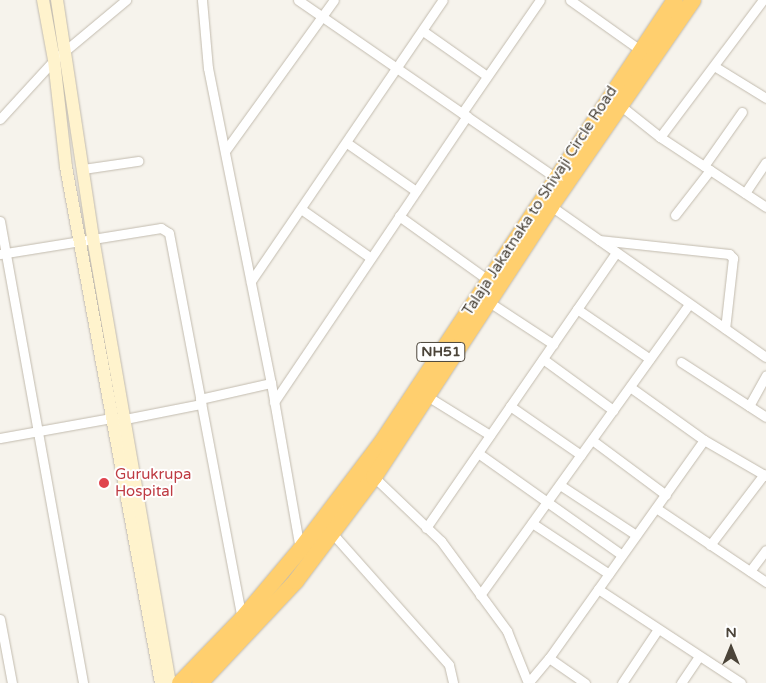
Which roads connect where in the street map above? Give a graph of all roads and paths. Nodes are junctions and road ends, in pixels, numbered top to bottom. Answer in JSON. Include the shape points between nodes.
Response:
{"nodes":[{"id":1,"x":43,"y":0,"type":"edge"},
{"id":2,"x":57,"y":0,"type":"edge"},
{"id":3,"x":126,"y":0,"type":"edge"},
{"id":4,"x":202,"y":0,"type":"edge"},
{"id":5,"x":298,"y":0,"type":"edge"},
{"id":6,"x":334,"y":0,"type":"edge"},
{"id":7,"x":443,"y":0,"type":"edge"},
{"id":8,"x":540,"y":0,"type":"edge"},
{"id":9,"x":570,"y":0,"type":"edge"},
{"id":10,"x":675,"y":0,"type":"edge"},
{"id":11,"x":693,"y":0,"type":"edge"},
{"id":12,"x":763,"y":0,"type":"edge"},
{"id":13,"x":323,"y":17,"type":"junction"},
{"id":14,"x":423,"y":31,"type":"junction"},
{"id":15,"x":640,"y":50,"type":"junction"},
{"id":16,"x":66,"y":53,"type":"junction"},
{"id":17,"x":54,"y":60,"type":"junction"},
{"id":18,"x":714,"y":66,"type":"junction"},
{"id":19,"x":398,"y":68,"type":"junction"},
{"id":20,"x":487,"y":76,"type":"junction"},
{"id":21,"x":766,"y":98,"type":"edge"},
{"id":22,"x":621,"y":106,"type":"junction"},
{"id":23,"x":742,"y":112,"type":"dead end"},
{"id":24,"x":464,"y":114,"type":"junction"},
{"id":25,"x":0,"y":119,"type":"edge"},
{"id":26,"x":660,"y":137,"type":"junction"},
{"id":27,"x":347,"y":143,"type":"junction"},
{"id":28,"x":225,"y":151,"type":"junction"},
{"id":29,"x":138,"y":161,"type":"dead end"},
{"id":30,"x":766,"y":162,"type":"edge"},
{"id":31,"x":707,"y":168,"type":"junction"},
{"id":32,"x":83,"y":169,"type":"junction"},
{"id":33,"x":561,"y":181,"type":"junction"},
{"id":34,"x":416,"y":191,"type":"junction"},
{"id":35,"x":745,"y":193,"type":"junction"},
{"id":36,"x":546,"y":203,"type":"junction"},
{"id":37,"x":766,"y":207,"type":"edge"},
{"id":38,"x":301,"y":208,"type":"junction"},
{"id":39,"x":675,"y":215,"type":"dead end"},
{"id":40,"x":399,"y":216,"type":"junction"},
{"id":41,"x":0,"y":221,"type":"edge"},
{"id":42,"x":93,"y":238,"type":"junction"},
{"id":43,"x":79,"y":240,"type":"junction"},
{"id":44,"x":598,"y":240,"type":"junction"},
{"id":45,"x":3,"y":253,"type":"edge"},
{"id":46,"x":616,"y":253,"type":"junction"},
{"id":47,"x":371,"y":258,"type":"junction"},
{"id":48,"x":488,"y":280,"type":"junction"},
{"id":49,"x":251,"y":281,"type":"junction"},
{"id":50,"x":489,"y":302,"type":"junction"},
{"id":51,"x":689,"y":304,"type":"junction"},
{"id":52,"x":577,"y":309,"type":"junction"},
{"id":53,"x":725,"y":329,"type":"junction"},
{"id":54,"x":553,"y":344,"type":"junction"},
{"id":55,"x":766,"y":357,"type":"edge"},
{"id":56,"x":543,"y":359,"type":"junction"},
{"id":57,"x":650,"y":359,"type":"junction"},
{"id":58,"x":681,"y":362,"type":"dead end"},
{"id":59,"x":766,"y":376,"type":"edge"},
{"id":60,"x":271,"y":384,"type":"junction"},
{"id":61,"x":630,"y":387,"type":"junction"},
{"id":62,"x":427,"y":396,"type":"junction"},
{"id":63,"x":200,"y":402,"type":"junction"},
{"id":64,"x":274,"y":402,"type":"junction"},
{"id":65,"x":510,"y":406,"type":"junction"},
{"id":66,"x":749,"y":406,"type":"junction"},
{"id":67,"x":613,"y":410,"type":"junction"},
{"id":68,"x":766,"y":417,"type":"edge"},
{"id":69,"x":126,"y":419,"type":"junction"},
{"id":70,"x":112,"y":420,"type":"junction"},
{"id":71,"x":37,"y":431,"type":"junction"},
{"id":72,"x":490,"y":435,"type":"junction"},
{"id":73,"x":0,"y":438,"type":"edge"},
{"id":74,"x":592,"y":440,"type":"junction"},
{"id":75,"x":704,"y":440,"type":"junction"},
{"id":76,"x":478,"y":453,"type":"junction"},
{"id":77,"x":581,"y":456,"type":"junction"},
{"id":78,"x":765,"y":475,"type":"edge"},
{"id":79,"x":374,"y":477,"type":"junction"},
{"id":80,"x":560,"y":485,"type":"junction"},
{"id":81,"x":666,"y":495,"type":"junction"},
{"id":82,"x":546,"y":503,"type":"junction"},
{"id":83,"x":656,"y":508,"type":"junction"},
{"id":84,"x":532,"y":524,"type":"junction"},
{"id":85,"x":426,"y":528,"type":"junction"},
{"id":86,"x":332,"y":533,"type":"junction"},
{"id":87,"x":636,"y":535,"type":"junction"},
{"id":88,"x":710,"y":545,"type":"junction"},
{"id":89,"x":300,"y":550,"type":"junction"},
{"id":90,"x":766,"y":550,"type":"edge"},
{"id":91,"x":622,"y":555,"type":"junction"},
{"id":92,"x":750,"y":571,"type":"junction"},
{"id":93,"x":609,"y":574,"type":"junction"},
{"id":94,"x":766,"y":582,"type":"edge"},
{"id":95,"x":598,"y":589,"type":"junction"},
{"id":96,"x":480,"y":595,"type":"junction"},
{"id":97,"x":0,"y":619,"type":"edge"},
{"id":98,"x":242,"y":619,"type":"junction"},
{"id":99,"x":658,"y":629,"type":"junction"},
{"id":100,"x":699,"y":656,"type":"junction"},
{"id":101,"x":549,"y":658,"type":"junction"},
{"id":102,"x":12,"y":683,"type":"edge"},
{"id":103,"x":82,"y":683,"type":"edge"},
{"id":104,"x":161,"y":683,"type":"edge"},
{"id":105,"x":170,"y":683,"type":"edge"},
{"id":106,"x":180,"y":683,"type":"edge"},
{"id":107,"x":200,"y":683,"type":"edge"},
{"id":108,"x":453,"y":683,"type":"edge"},
{"id":109,"x":528,"y":683,"type":"edge"},
{"id":110,"x":585,"y":683,"type":"edge"},
{"id":111,"x":622,"y":683,"type":"edge"},
{"id":112,"x":681,"y":683,"type":"edge"},
{"id":113,"x":741,"y":683,"type":"edge"}],
"edges":[{"from":1,"to":17,"type":"street"},
{"from":2,"to":16,"type":"street"},
{"from":3,"to":16,"type":"street"},
{"from":4,"to":28,"type":"street","via":[[208,68]]},
{"from":5,"to":13,"type":"street"},
{"from":6,"to":13,"type":"street"},
{"from":7,"to":14,"type":"street"},
{"from":8,"to":20,"type":"street"},
{"from":9,"to":15,"type":"street"},
{"from":10,"to":15,"type":"highway","name":"Talaja Jakatnaka to Shivaji Circle Road","number":"NH51"},
{"from":11,"to":22,"type":"highway","name":"Talaja Jakatnaka to Shivaji Circle Road","number":"NH51"},
{"from":12,"to":18,"type":"street"},
{"from":13,"to":19,"type":"street"},
{"from":13,"to":28,"type":"street"},
{"from":14,"to":19,"type":"street"},
{"from":14,"to":20,"type":"street"},
{"from":15,"to":33,"type":"highway","name":"Talaja Jakatnaka to Shivaji Circle Road","number":"NH51"},
{"from":16,"to":17,"type":"street"},
{"from":16,"to":32,"type":"street"},
{"from":17,"to":25,"type":"street"},
{"from":17,"to":43,"type":"street"},
{"from":18,"to":21,"type":"street"},
{"from":18,"to":26,"type":"street"},
{"from":19,"to":24,"type":"street"},
{"from":19,"to":27,"type":"street"},
{"from":20,"to":24,"type":"street"},
{"from":22,"to":26,"type":"street"},
{"from":22,"to":33,"type":"highway","name":"Talaja Jakatnaka to Shivaji Circle Road","number":"NH51"},
{"from":23,"to":31,"type":"street"},
{"from":24,"to":33,"type":"street"},
{"from":24,"to":34,"type":"street"},
{"from":26,"to":31,"type":"street"},
{"from":27,"to":34,"type":"street"},
{"from":27,"to":38,"type":"street"},
{"from":28,"to":49,"type":"street"},
{"from":29,"to":32,"type":"street"},
{"from":30,"to":35,"type":"street"},
{"from":31,"to":35,"type":"street"},
{"from":31,"to":39,"type":"street"},
{"from":32,"to":42,"type":"street"},
{"from":33,"to":36,"type":"highway","name":"Talaja Jakatnaka to Shivaji Circle Road","number":"NH51"},
{"from":34,"to":40,"type":"street"},
{"from":35,"to":37,"type":"street"},
{"from":36,"to":44,"type":"street"},
{"from":36,"to":48,"type":"highway","name":"Talaja Jakatnaka to Shivaji Circle Road","number":"NH51"},
{"from":36,"to":50,"type":"highway","name":"Talaja Jakatnaka to Shivaji Circle Road","number":"NH51"},
{"from":38,"to":47,"type":"street"},
{"from":38,"to":49,"type":"street"},
{"from":40,"to":47,"type":"street"},
{"from":40,"to":48,"type":"street"},
{"from":41,"to":45,"type":"street"},
{"from":42,"to":43,"type":"street"},
{"from":42,"to":63,"type":"street","via":[[161,228],[169,233]]},
{"from":42,"to":69,"type":"street"},
{"from":43,"to":45,"type":"street"},
{"from":43,"to":70,"type":"street"},
{"from":44,"to":46,"type":"street"},
{"from":44,"to":53,"type":"street","via":[[729,254],[732,258]]},
{"from":45,"to":71,"type":"street"},
{"from":46,"to":51,"type":"street"},
{"from":46,"to":52,"type":"street"},
{"from":47,"to":64,"type":"street"},
{"from":48,"to":89,"type":"highway","name":"Talaja Jakatnaka to Shivaji Circle Road","number":"NH51","via":[[382,442]]},
{"from":49,"to":60,"type":"street"},
{"from":50,"to":54,"type":"street"},
{"from":50,"to":62,"type":"highway","name":"Talaja Jakatnaka to Shivaji Circle Road","number":"NH51"},
{"from":51,"to":53,"type":"street"},
{"from":51,"to":57,"type":"street"},
{"from":52,"to":54,"type":"street"},
{"from":52,"to":57,"type":"street"},
{"from":53,"to":55,"type":"street"},
{"from":54,"to":56,"type":"street"},
{"from":56,"to":65,"type":"street"},
{"from":56,"to":67,"type":"street"},
{"from":57,"to":61,"type":"street"},
{"from":58,"to":66,"type":"street"},
{"from":59,"to":66,"type":"street"},
{"from":60,"to":63,"type":"street"},
{"from":60,"to":64,"type":"street"},
{"from":61,"to":67,"type":"street"},
{"from":61,"to":75,"type":"street"},
{"from":62,"to":72,"type":"street"},
{"from":62,"to":79,"type":"highway","name":"Talaja Jakatnaka to Shivaji Circle Road","number":"NH51"},
{"from":63,"to":69,"type":"street"},
{"from":63,"to":98,"type":"street"},
{"from":64,"to":89,"type":"street"},
{"from":65,"to":72,"type":"street"},
{"from":65,"to":77,"type":"street"},
{"from":66,"to":68,"type":"street"},
{"from":67,"to":74,"type":"street"},
{"from":69,"to":70,"type":"street"},
{"from":69,"to":105,"type":"street"},
{"from":70,"to":71,"type":"street"},
{"from":70,"to":104,"type":"street"},
{"from":71,"to":73,"type":"street"},
{"from":71,"to":103,"type":"street"},
{"from":72,"to":76,"type":"street"},
{"from":74,"to":77,"type":"street"},
{"from":74,"to":81,"type":"street"},
{"from":75,"to":78,"type":"street"},
{"from":75,"to":81,"type":"street"},
{"from":76,"to":82,"type":"street"},
{"from":76,"to":85,"type":"street"},
{"from":77,"to":80,"type":"street"},
{"from":78,"to":88,"type":"street"},
{"from":79,"to":85,"type":"street"},
{"from":79,"to":86,"type":"highway","name":"Talaja Jakatnaka to Shivaji Circle Road","number":"NH51"},
{"from":80,"to":82,"type":"street"},
{"from":80,"to":87,"type":"street"},
{"from":81,"to":83,"type":"street"},
{"from":82,"to":84,"type":"street"},
{"from":82,"to":91,"type":"street"},
{"from":83,"to":87,"type":"street"},
{"from":83,"to":88,"type":"street"},
{"from":84,"to":93,"type":"street"},
{"from":84,"to":96,"type":"street"},
{"from":85,"to":96,"type":"street","via":[[440,541]]},
{"from":86,"to":107,"type":"highway","name":"Talaja Jakatnaka to Shivaji Circle Road","number":"NH51","via":[[296,581]]},
{"from":86,"to":108,"type":"street","via":[[448,665]]},
{"from":87,"to":91,"type":"street"},
{"from":88,"to":92,"type":"street"},
{"from":89,"to":98,"type":"highway","name":"Talaja Jakatnaka to Shivaji Circle Road","number":"NH51"},
{"from":90,"to":92,"type":"street"},
{"from":91,"to":93,"type":"street"},
{"from":92,"to":94,"type":"street"},
{"from":93,"to":95,"type":"street"},
{"from":95,"to":99,"type":"street"},
{"from":95,"to":101,"type":"street"},
{"from":96,"to":109,"type":"street","via":[[507,631]]},
{"from":97,"to":102,"type":"street"},
{"from":98,"to":106,"type":"highway","name":"Talaja Jakatnaka to Shivaji Circle Road","number":"NH51"},
{"from":99,"to":100,"type":"street"},
{"from":99,"to":111,"type":"street"},
{"from":100,"to":112,"type":"street"},
{"from":100,"to":113,"type":"street"},
{"from":101,"to":109,"type":"street"},
{"from":101,"to":110,"type":"street"}]}
